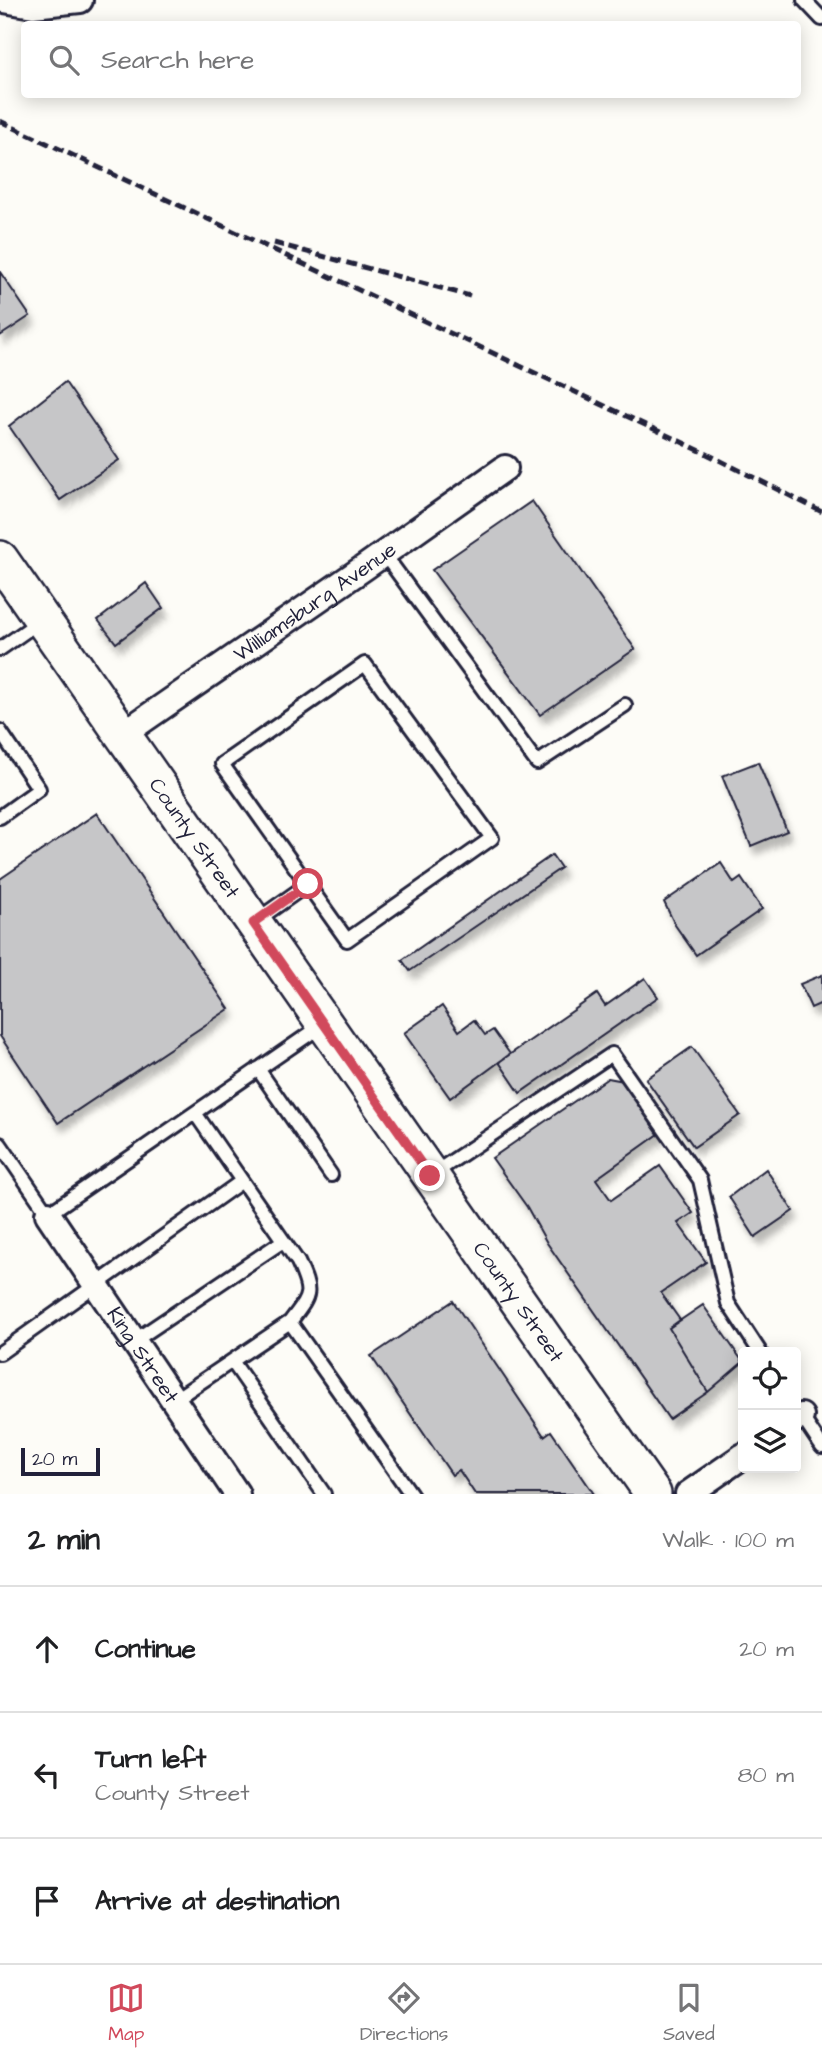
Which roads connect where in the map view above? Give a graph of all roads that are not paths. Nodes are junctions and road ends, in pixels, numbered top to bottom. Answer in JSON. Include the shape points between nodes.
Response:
{"nodes":[{"id":1,"x":4,"y":0,"type":"edge"},
{"id":2,"x":80,"y":0,"type":"edge"},
{"id":3,"x":804,"y":0,"type":"edge"},
{"id":4,"x":822,"y":19,"type":"edge"},
{"id":5,"x":505,"y":468,"type":"dead end"},
{"id":6,"x":384,"y":554,"type":"junction"},
{"id":7,"x":0,"y":559,"type":"edge"},
{"id":8,"x":42,"y":619,"type":"junction"},
{"id":9,"x":0,"y":649,"type":"edge"},
{"id":10,"x":625,"y":705,"type":"dead end"},
{"id":11,"x":0,"y":731,"type":"edge"},
{"id":12,"x":123,"y":734,"type":"junction"},
{"id":13,"x":0,"y":817,"type":"edge"},
{"id":14,"x":308,"y":884,"type":"junction"},
{"id":15,"x":253,"y":923,"type":"junction"},
{"id":16,"x":324,"y":1024,"type":"junction"},
{"id":17,"x":258,"y":1069,"type":"junction"},
{"id":18,"x":195,"y":1113,"type":"junction"},
{"id":19,"x":0,"y":1144,"type":"edge"},
{"id":20,"x":331,"y":1175,"type":"dead end"},
{"id":21,"x":430,"y":1176,"type":"junction"},
{"id":22,"x":242,"y":1181,"type":"junction"},
{"id":23,"x":48,"y":1214,"type":"junction"},
{"id":24,"x":283,"y":1241,"type":"junction"},
{"id":25,"x":96,"y":1285,"type":"junction"},
{"id":26,"x":290,"y":1322,"type":"junction"},
{"id":27,"x":134,"y":1340,"type":"junction"},
{"id":28,"x":757,"y":1347,"type":"edge"},
{"id":29,"x":0,"y":1353,"type":"edge"},
{"id":30,"x":232,"y":1361,"type":"junction"},
{"id":31,"x":174,"y":1400,"type":"junction"},
{"id":32,"x":801,"y":1420,"type":"edge"},
{"id":33,"x":822,"y":1447,"type":"edge"},
{"id":34,"x":738,"y":1459,"type":"edge"},
{"id":35,"x":229,"y":1491,"type":"edge"},
{"id":36,"x":324,"y":1494,"type":"edge"},
{"id":37,"x":411,"y":1494,"type":"edge"},
{"id":38,"x":653,"y":1494,"type":"edge"},
{"id":39,"x":688,"y":1494,"type":"edge"}],
"edges":[{"from":1,"to":2,"type":"street","via":[[33,5]]},
{"from":3,"to":4,"type":"lane"},
{"from":5,"to":6,"type":"street","name":"Williamsburg Avenue"},
{"from":6,"to":10,"type":"lane","via":[[537,763]]},
{"from":6,"to":12,"type":"street","name":"Williamsburg Avenue"},
{"from":7,"to":8,"type":"street","name":"County Street"},
{"from":8,"to":9,"type":"lane"},
{"from":8,"to":12,"type":"street","name":"County Street"},
{"from":11,"to":13,"type":"lane","via":[[39,789]]},
{"from":12,"to":15,"type":"street","name":"County Street"},
{"from":14,"to":14,"type":"lane","via":[[222,764],[365,664],[492,838],[347,940]]},
{"from":14,"to":15,"type":"lane"},
{"from":15,"to":16,"type":"street","name":"County Street"},
{"from":16,"to":17,"type":"lane"},
{"from":16,"to":21,"type":"street","name":"County Street"},
{"from":17,"to":18,"type":"lane"},
{"from":17,"to":20,"type":"lane"},
{"from":18,"to":22,"type":"lane"},
{"from":18,"to":23,"type":"lane"},
{"from":19,"to":23,"type":"lane"},
{"from":21,"to":28,"type":"lane","via":[[612,1054],[700,1180],[729,1303]]},
{"from":21,"to":38,"type":"street","name":"County Street"},
{"from":22,"to":24,"type":"lane"},
{"from":22,"to":25,"type":"lane"},
{"from":23,"to":25,"type":"street","name":"King Street"},
{"from":24,"to":26,"type":"lane","via":[[307,1281],[307,1298]]},
{"from":24,"to":27,"type":"lane"},
{"from":25,"to":27,"type":"street","name":"King Street"},
{"from":25,"to":29,"type":"lane"},
{"from":26,"to":30,"type":"lane"},
{"from":26,"to":37,"type":"lane"},
{"from":27,"to":31,"type":"street","name":"King Street"},
{"from":30,"to":31,"type":"lane"},
{"from":30,"to":36,"type":"lane"},
{"from":31,"to":35,"type":"street","name":"King Street"},
{"from":32,"to":33,"type":"lane"},
{"from":34,"to":39,"type":"street"}]}
